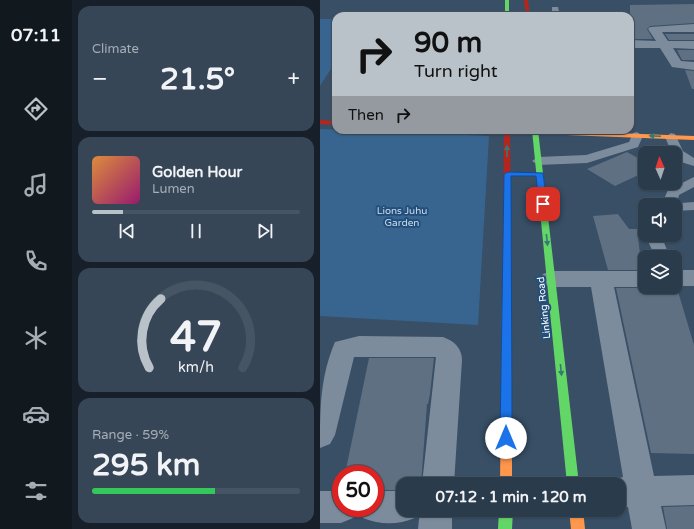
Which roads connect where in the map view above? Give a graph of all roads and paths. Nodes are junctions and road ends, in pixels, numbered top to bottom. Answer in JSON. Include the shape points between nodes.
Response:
{"nodes":[{"id":1,"x":507,"y":0,"type":"edge"},
{"id":2,"x":526,"y":0,"type":"edge"},
{"id":3,"x":507,"y":12,"type":"edge"},
{"id":4,"x":528,"y":12,"type":"edge"},
{"id":5,"x":694,"y":28,"type":"edge"},
{"id":6,"x":634,"y":44,"type":"edge"},
{"id":7,"x":664,"y":44,"type":"junction"},
{"id":8,"x":694,"y":45,"type":"edge"},
{"id":9,"x":694,"y":66,"type":"edge"},
{"id":10,"x":320,"y":122,"type":"edge"},
{"id":11,"x":332,"y":123,"type":"edge"},
{"id":12,"x":680,"y":125,"type":"dead end"},
{"id":13,"x":507,"y":134,"type":"edge"},
{"id":14,"x":535,"y":134,"type":"edge"},
{"id":15,"x":596,"y":134,"type":"edge"},
{"id":16,"x":637,"y":136,"type":"junction"},
{"id":17,"x":671,"y":137,"type":"junction"},
{"id":18,"x":684,"y":138,"type":"junction"},
{"id":19,"x":694,"y":138,"type":"edge"},
{"id":20,"x":538,"y":161,"type":"junction"},
{"id":21,"x":694,"y":162,"type":"edge"},
{"id":22,"x":527,"y":174,"type":"dead end"},
{"id":23,"x":540,"y":174,"type":"junction"},
{"id":24,"x":694,"y":180,"type":"edge"},
{"id":25,"x":671,"y":198,"type":"edge"},
{"id":26,"x":682,"y":206,"type":"edge"},
{"id":27,"x":694,"y":206,"type":"edge"},
{"id":28,"x":656,"y":242,"type":"edge"},
{"id":29,"x":659,"y":250,"type":"dead end"},
{"id":30,"x":551,"y":278,"type":"junction"},
{"id":31,"x":638,"y":278,"type":"edge"},
{"id":32,"x":602,"y":279,"type":"junction"},
{"id":33,"x":320,"y":435,"type":"edge"},
{"id":34,"x":439,"y":477,"type":"edge"},
{"id":35,"x":506,"y":477,"type":"edge"},
{"id":36,"x":572,"y":477,"type":"edge"},
{"id":37,"x":694,"y":490,"type":"edge"},
{"id":38,"x":631,"y":492,"type":"edge"},
{"id":39,"x":320,"y":507,"type":"edge"},
{"id":40,"x":332,"y":507,"type":"edge"},
{"id":41,"x":384,"y":507,"type":"edge"},
{"id":42,"x":396,"y":507,"type":"edge"},
{"id":43,"x":436,"y":517,"type":"edge"},
{"id":44,"x":506,"y":517,"type":"edge"},
{"id":45,"x":577,"y":517,"type":"edge"},
{"id":46,"x":435,"y":529,"type":"edge"},
{"id":47,"x":506,"y":529,"type":"edge"},
{"id":48,"x":578,"y":529,"type":"edge"},
{"id":49,"x":649,"y":529,"type":"edge"}],
"edges":[{"from":1,"to":3,"type":"main road"},
{"from":2,"to":4,"type":"main road"},
{"from":5,"to":7,"type":"street","via":[[655,28]]},
{"from":6,"to":7,"type":"street"},
{"from":7,"to":8,"type":"street"},
{"from":7,"to":9,"type":"street","via":[[677,64]]},
{"from":10,"to":11,"type":"main road"},
{"from":12,"to":18,"type":"main road"},
{"from":35,"to":13,"type":"main road","one_way":true,"via":[[511,174]]},
{"from":14,"to":20,"type":"main road","name":"Linking Road"},
{"from":15,"to":16,"type":"main road"},
{"from":17,"to":16,"type":"main road","one_way":true},
{"from":16,"to":20,"type":"lane","via":[[634,144],[587,159]]},
{"from":17,"to":18,"type":"main road"},
{"from":17,"to":21,"type":"lane","via":[[679,155]]},
{"from":18,"to":19,"type":"main road"},
{"from":20,"to":23,"type":"main road","name":"Linking Road"},
{"from":22,"to":23,"type":"main road"},
{"from":23,"to":30,"type":"main road","name":"Linking Road","one_way":true},
{"from":24,"to":25,"type":"lane","via":[[673,193]]},
{"from":26,"to":27,"type":"lane"},
{"from":28,"to":29,"type":"lane"},
{"from":30,"to":32,"type":"street"},
{"from":30,"to":36,"type":"main road","name":"Linking Road","one_way":true},
{"from":31,"to":32,"type":"street"},
{"from":32,"to":38,"type":"street"},
{"from":33,"to":34,"type":"street","via":[[344,349],[359,346],[443,347],[449,354],[449,360]]},
{"from":37,"to":38,"type":"street"},
{"from":38,"to":49,"type":"street"},
{"from":39,"to":40,"type":"street"},
{"from":41,"to":42,"type":"street"},
{"from":43,"to":46,"type":"street"},
{"from":44,"to":47,"type":"main road"},
{"from":45,"to":48,"type":"main road"}]}
